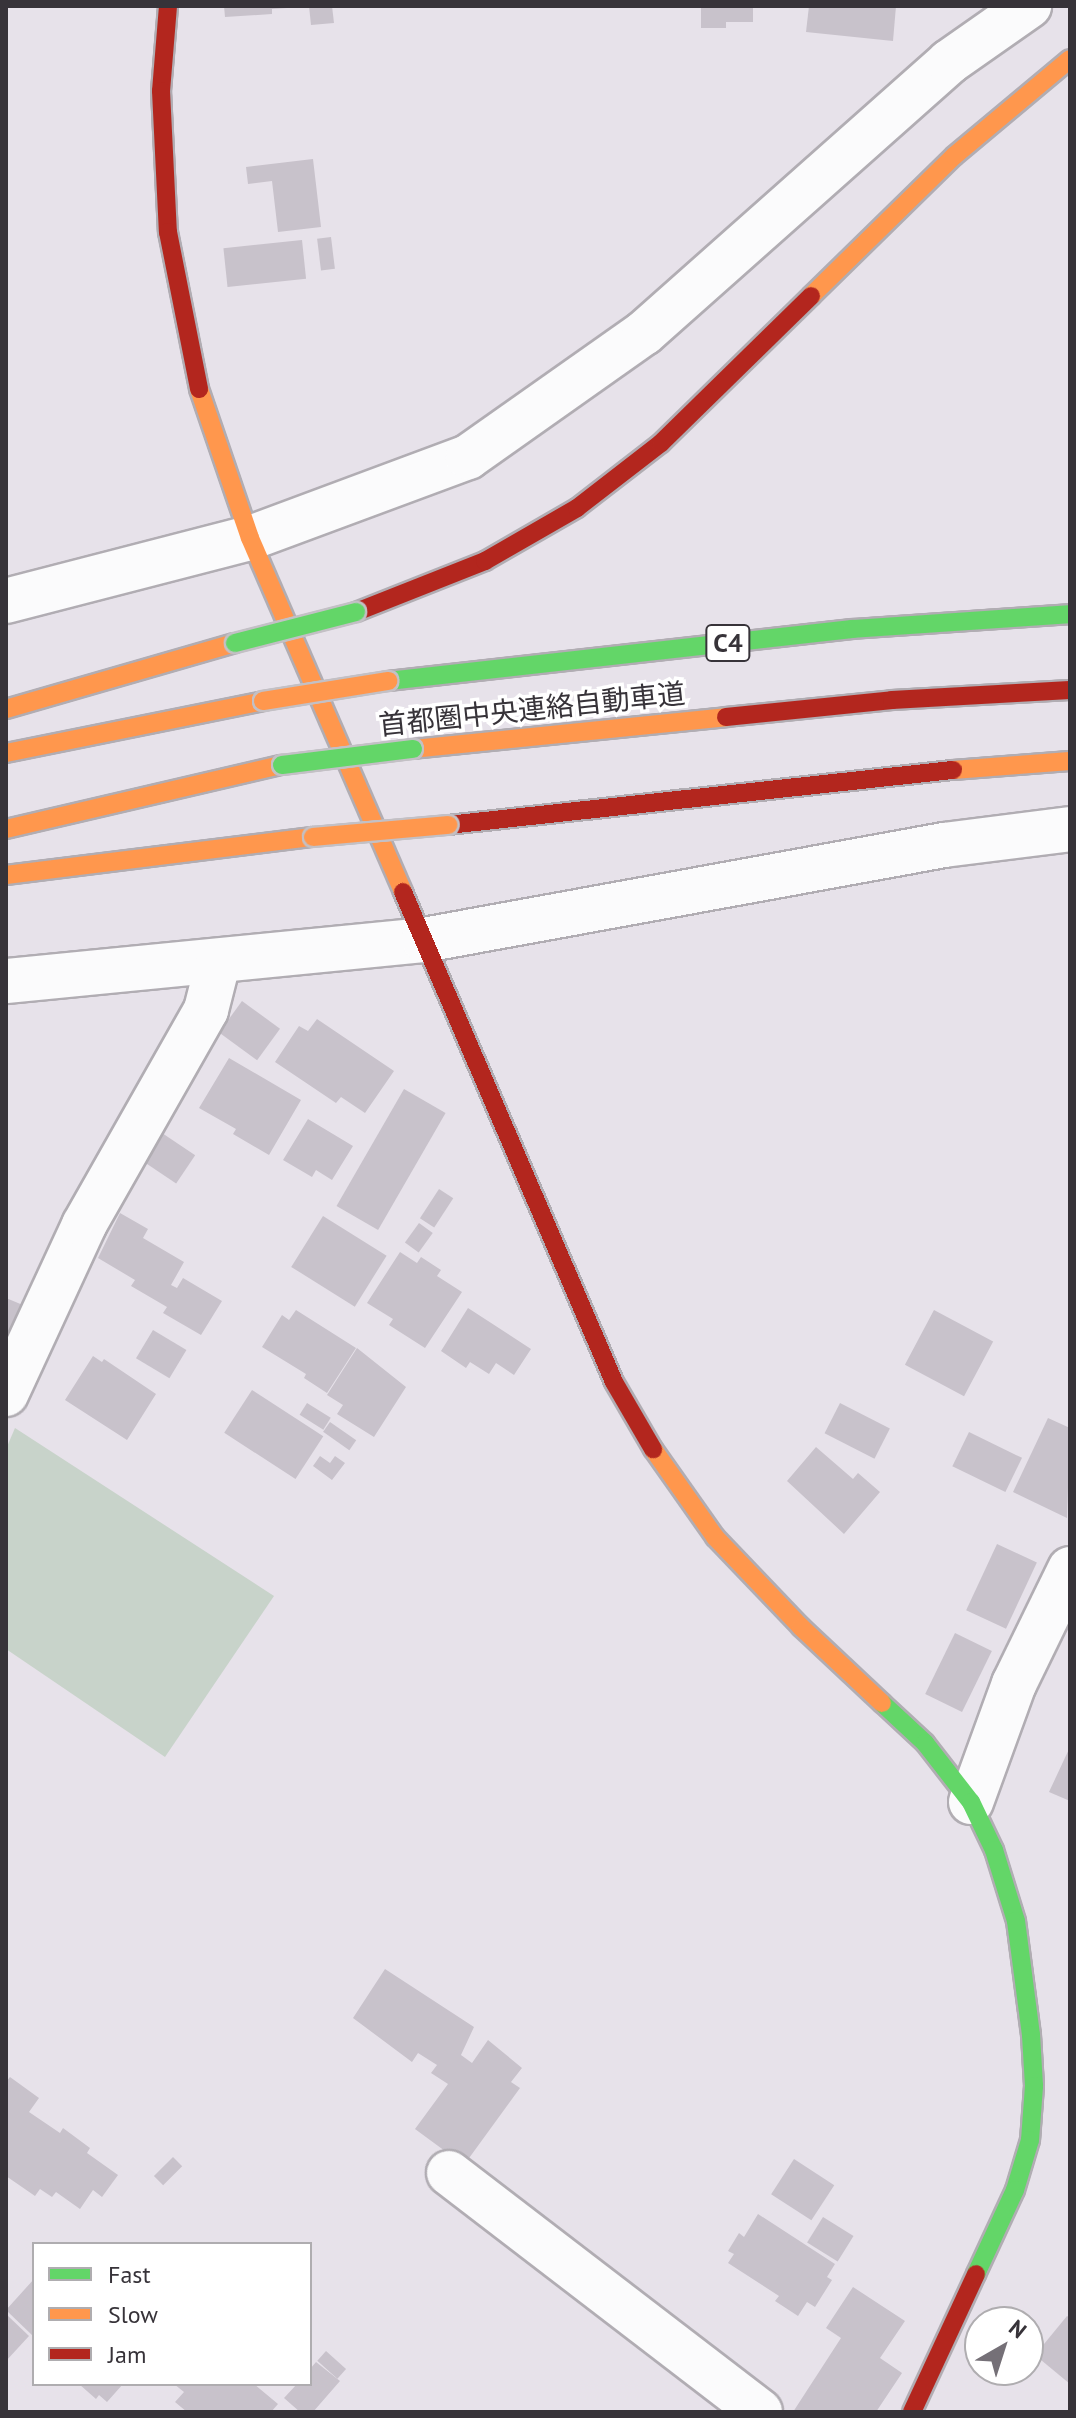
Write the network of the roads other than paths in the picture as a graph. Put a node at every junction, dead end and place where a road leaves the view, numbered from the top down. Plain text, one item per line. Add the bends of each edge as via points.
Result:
1 (168, 6) edge
2 (1029, 6) edge
3 (1070, 59) edge
4 (250, 538) junction
5 (6, 601) edge
6 (1070, 614) edge
7 (1070, 690) edge
8 (6, 709) edge
9 (6, 753) edge
10 (1070, 761) edge
11 (6, 829) edge
12 (1070, 829) edge
13 (6, 875) edge
14 (424, 940) junction
15 (218, 963) junction
16 (6, 981) edge
17 (6, 1394) edge
18 (1070, 1569) edge
19 (971, 1802) junction
20 (449, 2173) dead end
21 (760, 2412) edge
22 (912, 2412) edge

1 - 4 main road via 161,91 168,232 200,396
2 - 4 street via 949,62 644,333 468,457
3 - 8 main road, bridge via 954,156 661,443 577,508 485,561 356,612
4 - 5 street
4 - 14 main road
6 - 9 main road, 首都圏中央連絡自動車道 / C4, bridge via 852,629 388,681
7 - 11 main road, 首都圏中央連絡自動車道, bridge via 892,700 282,765
10 - 13 main road, bridge via 313,837
12 - 14 street via 944,845
14 - 15 street
14 - 19 main road via 614,1382 666,1472 715,1537 801,1627 925,1743
15 - 16 street
15 - 17 street via 206,1010 84,1225
18 - 19 street via 1014,1684
19 - 22 main road via 994,1850 1016,1921 1032,2047 1030,2140 1015,2190
20 - 21 street

